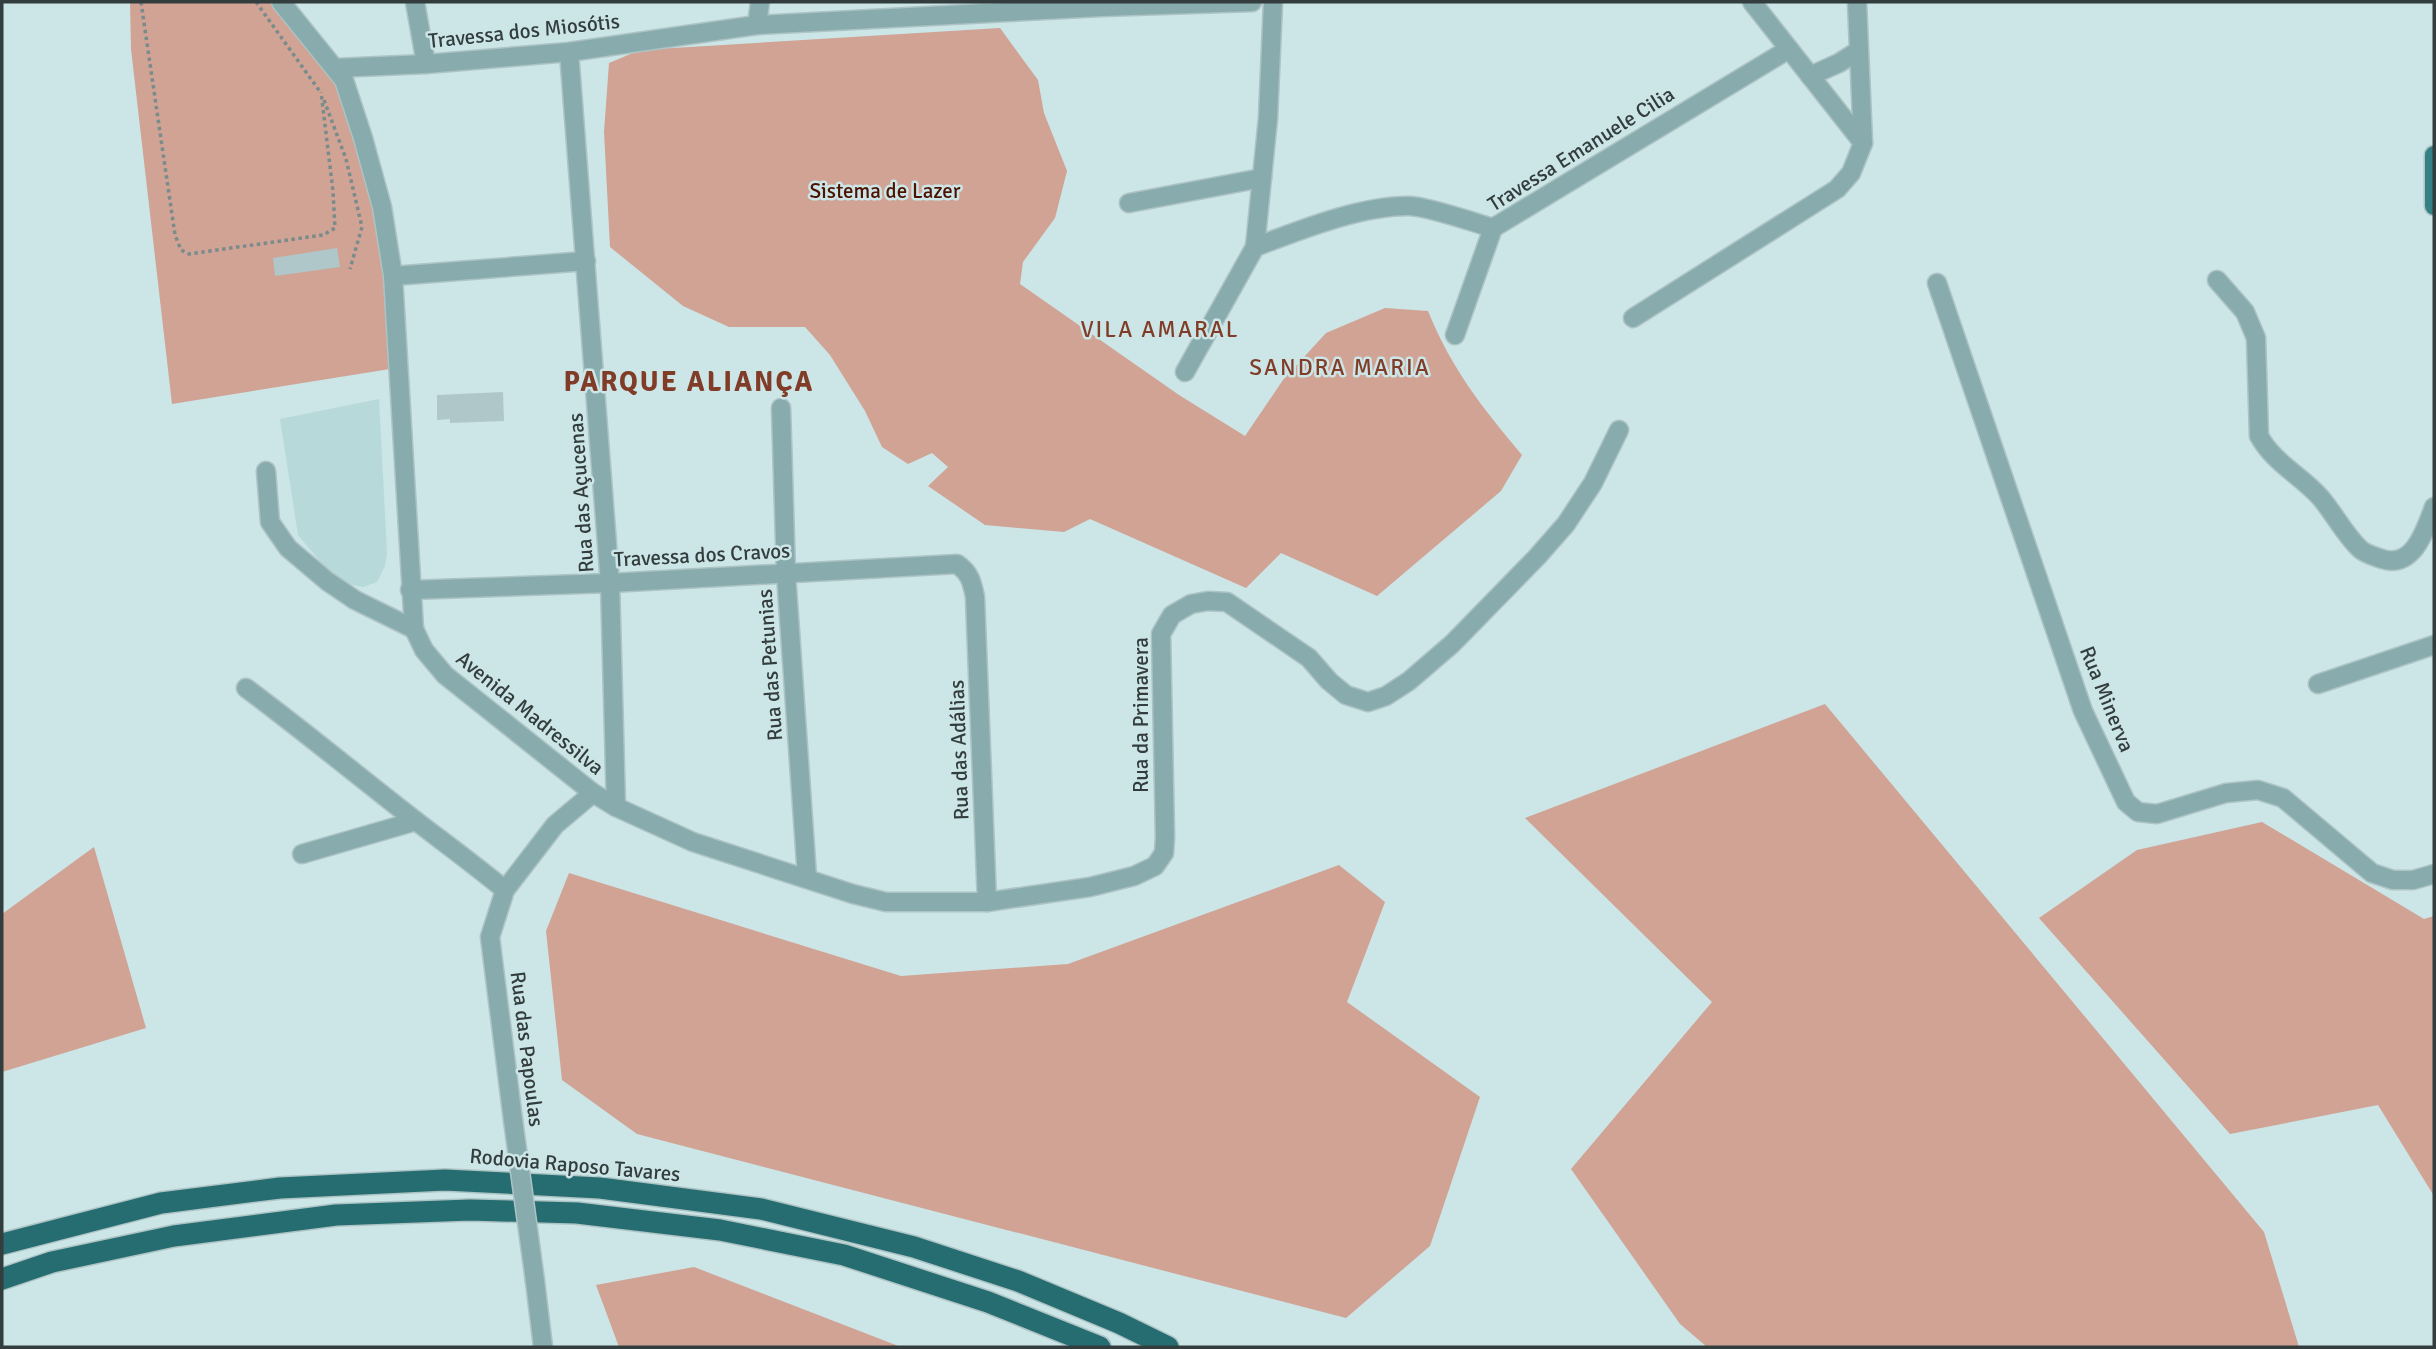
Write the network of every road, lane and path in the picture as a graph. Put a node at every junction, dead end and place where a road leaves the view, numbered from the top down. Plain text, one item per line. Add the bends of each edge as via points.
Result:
1 (141, 2) edge
2 (256, 2) edge
3 (281, 2) edge
4 (415, 2) edge
5 (760, 2) edge
6 (1252, 2) edge
7 (1273, 2) edge
8 (1752, 2) edge
9 (1857, 2) edge
10 (1104, 4) edge
11 (757, 25) junction
12 (1789, 49) junction
13 (1858, 51) junction
14 (569, 52) junction
15 (426, 64) junction
16 (336, 68) junction
17 (1810, 76) junction
18 (321, 92) junction
19 (1863, 143) junction
20 (2434, 155) edge
21 (1262, 178) junction
22 (1129, 203) dead end
23 (2434, 206) edge
24 (1493, 228) junction
25 (1255, 247) junction
26 (586, 261) junction
27 (350, 269) dead end
28 (393, 276) junction
29 (2217, 279) dead end
30 (1937, 283) dead end
31 (1633, 318) dead end
32 (1455, 335) dead end
33 (1185, 372) dead end
34 (781, 408) dead end
35 (1619, 430) dead end
36 (266, 471) dead end
37 (2434, 507) edge
38 (786, 574) junction
39 (610, 583) junction
40 (410, 590) junction
41 (975, 597) joint
42 (414, 629) junction
43 (2434, 645) edge
44 (2318, 684) dead end
45 (246, 688) dead end
46 (593, 793) junction
47 (616, 807) junction
48 (416, 821) junction
49 (1165, 837) joint
50 (302, 854) dead end
51 (2434, 874) edge
52 (807, 877) junction
53 (505, 890) junction
54 (987, 902) junction
55 (2, 1244) edge
56 (2, 1279) edge
57 (543, 1347) edge
58 (1100, 1347) edge
59 (1168, 1347) edge

1 - 18 path via 175,235 181,250 189,254 323,235 334,228
2 - 18 path
3 - 16 street, Avenida Madressilva
4 - 15 street
5 - 11 street
6 - 10 street, Travessa dos Miosótis
7 - 21 street
8 - 12 street
9 - 13 street
10 - 11 street, Travessa dos Miosótis
11 - 14 street, Travessa dos Miosótis
12 - 17 street
12 - 24 street, Travessa Emanuele Cilia
13 - 17 street
13 - 19 street
14 - 15 street, Travessa dos Miosótis
14 - 26 street, Rua das Açucenas
15 - 16 street, Travessa dos Miosótis
16 - 28 street, Avenida Madressilva via 344,80 382,206
17 - 19 street
18 - 27 path via 346,159 362,227
19 - 31 street via 1852,173 1838,189
20 - 23 main road
21 - 22 street
21 - 25 street
24 - 25 street via 1412,206 1379,209
24 - 32 street, Travessa Emanuele Cilia
25 - 33 street
26 - 28 street
26 - 39 street, Rua das Açucenas
28 - 40 street, Avenida Madressilva
29 - 37 street via 2245,312 2256,338 2259,436 2274,457 2318,495 2361,550 2382,560 2397,561 2410,554
30 - 51 street, Rua Minerva via 2083,711 2126,802 2138,812 2157,814 2226,793 2258,790 2283,798 2372,873 2393,880
34 - 38 street, Rua das Petunias
35 - 49 street, Rua da Primavera via 1566,524 1452,644 1386,696 1368,702 1346,695 1309,658 1227,602 1191,604 1172,615 1161,634
36 - 42 street via 270,522 288,548 355,600
38 - 39 street, Travessa dos Cravos
38 - 41 street, Travessa dos Cravos via 957,564 971,577
38 - 52 street, Rua das Petunias
39 - 40 street, Travessa dos Cravos
39 - 47 street, Rua das Açucenas
40 - 42 street, Avenida Madressilva
41 - 54 street, Rua das Adálias
42 - 46 street, Avenida Madressilva via 444,675
43 - 44 street
45 - 48 street
46 - 47 street, Avenida Madressilva
46 - 53 street, Rua das Papoulas via 555,825
47 - 52 street, Avenida Madressilva via 692,842
48 - 50 street
48 - 53 street
49 - 54 street, Avenida Madressilva via 1164,853 1155,866 1134,876
52 - 54 street, Avenida Madressilva via 886,902
53 - 57 street, Rua das Papoulas, bridge via 490,937
55 - 59 highway, Rodovia Raposo Tavares via 161,1203 280,1188 445,1180 600,1188 761,1209 914,1247 1018,1281
56 - 58 highway via 52,1262 174,1236 335,1215 470,1210 577,1213 720,1230 844,1255 988,1302

